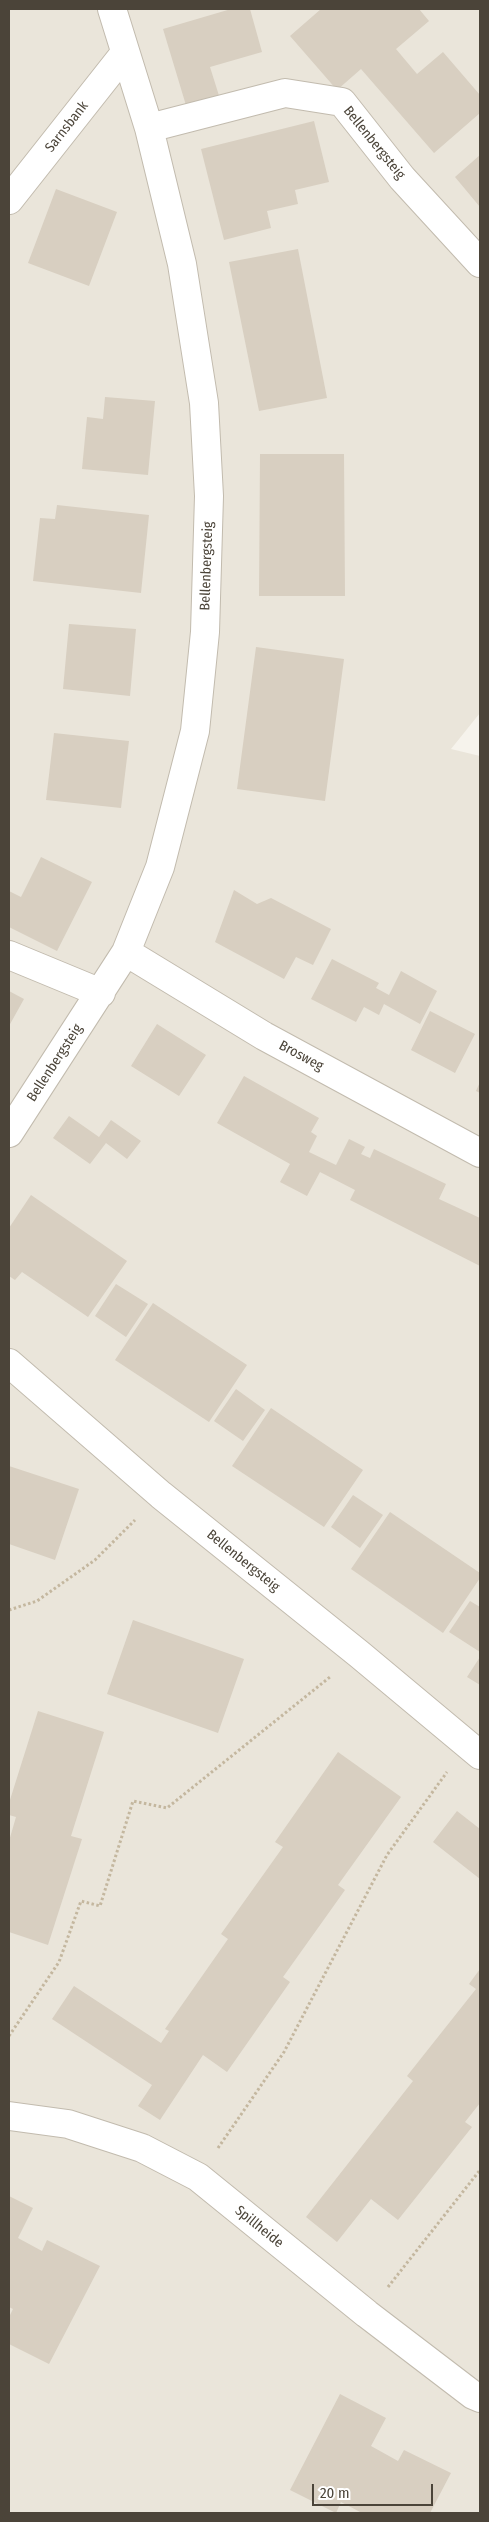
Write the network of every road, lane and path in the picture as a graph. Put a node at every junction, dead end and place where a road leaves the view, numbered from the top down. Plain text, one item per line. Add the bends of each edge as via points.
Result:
1 (112, 9) edge
2 (125, 53) junction
3 (149, 128) junction
4 (9, 200) edge
5 (480, 263) edge
6 (126, 952) junction
7 (9, 955) edge
8 (102, 992) junction
9 (9, 1133) edge
10 (480, 1153) edge
11 (9, 1363) edge
12 (160, 1495) junction
13 (9, 1610) edge
14 (359, 1654) junction
15 (474, 1750) edge
16 (9, 2036) edge
17 (9, 2116) edge
18 (480, 2170) edge
19 (198, 2178) junction
20 (367, 2314) junction
21 (480, 2398) edge

1 - 2 street, Bellenbergsteig
2 - 3 street, Bellenbergsteig
2 - 4 street, Sarnsbank
3 - 5 street, Bellenbergsteig via 285,94 342,102 402,178
3 - 6 street, Bellenbergsteig via 182,264 204,403 209,496 205,632 195,731 160,867
6 - 8 street, Bellenbergsteig
6 - 10 street, Brosweg via 264,1036
7 - 8 street
8 - 9 street, Bellenbergsteig
11 - 12 street, Bellenbergsteig
12 - 13 path via 96,1560 37,1601
12 - 14 street, Bellenbergsteig
14 - 15 street, Bellenbergsteig
14 - 16 path via 167,1808 133,1801 100,1906 81,1900 59,1962
15 - 19 path via 387,1855 284,2052
17 - 19 street, Spillheide via 68,2124 142,2148
18 - 20 path
19 - 20 street, Spillheide
20 - 21 street, Spillheide

